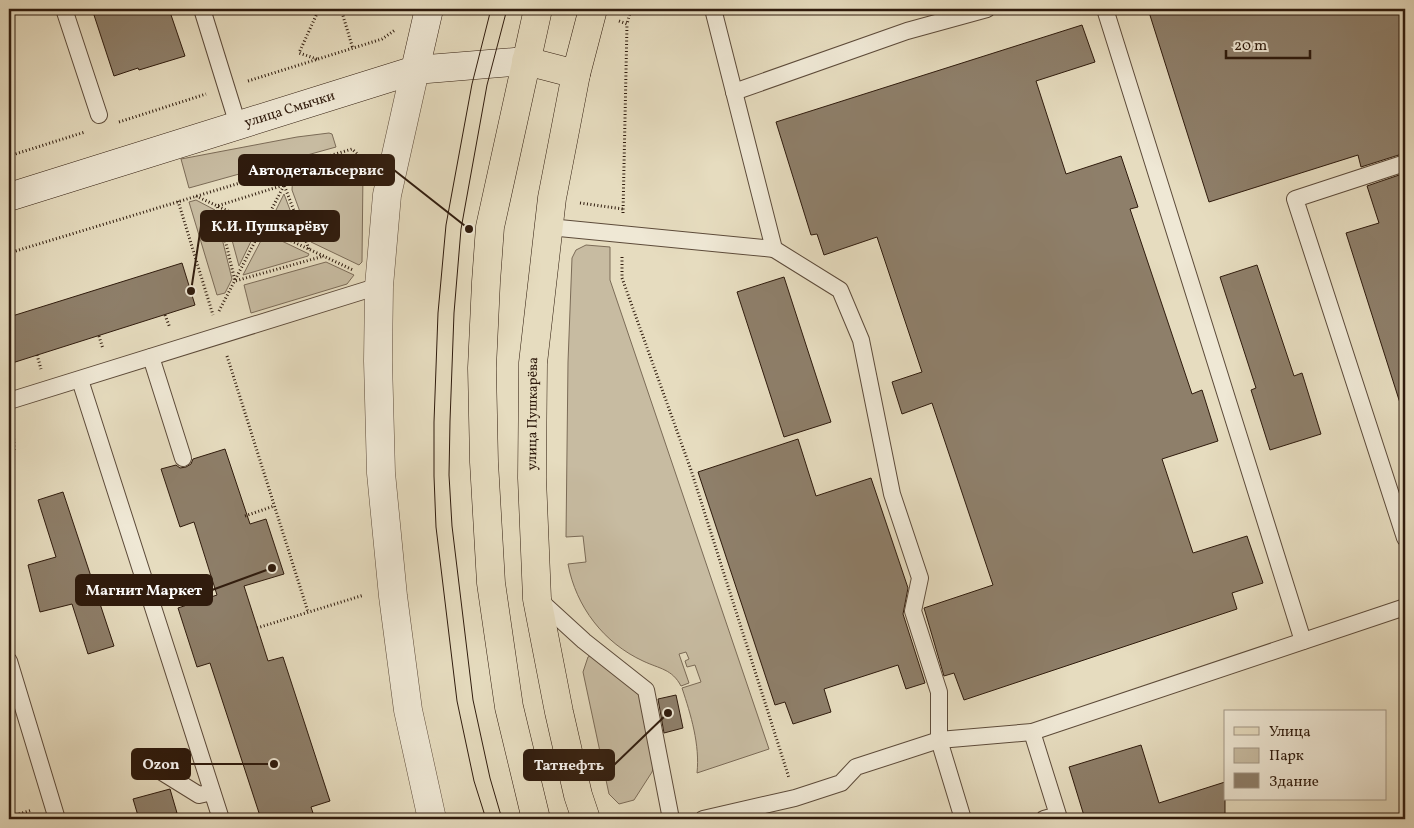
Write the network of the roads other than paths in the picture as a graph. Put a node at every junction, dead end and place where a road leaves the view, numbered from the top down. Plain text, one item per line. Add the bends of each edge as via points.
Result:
1 (64, 9) edge
2 (202, 9) edge
3 (430, 9) edge
4 (538, 9) edge
5 (593, 9) edge
6 (713, 9) edge
7 (987, 9) edge
8 (1105, 9) edge
9 (526, 61) junction
10 (415, 70) junction
11 (576, 74) junction
12 (734, 92) junction
13 (97, 122) road end
14 (238, 125) junction
15 (1405, 164) edge
16 (9, 197) edge
17 (549, 227) junction
18 (774, 249) junction
19 (379, 286) junction
20 (151, 357) junction
21 (80, 380) junction
22 (10, 401) edge
23 (183, 458) dead end
24 (1405, 538) edge
25 (537, 599) junction
26 (1405, 607) edge
27 (1303, 641) junction
28 (9, 660) edge
29 (12, 684) edge
30 (1032, 732) junction
31 (939, 740) junction
32 (149, 764) dead end
33 (212, 792) junction
34 (57, 819) edge
35 (221, 819) edge
36 (432, 819) edge
37 (536, 819) edge
38 (586, 819) edge
39 (671, 819) edge
40 (703, 819) edge
41 (963, 819) edge
42 (1044, 819) edge

1 - 13 lane
2 - 14 lane
3 - 10 street
4 - 9 main road
5 - 11 main road, улица Пушкарёва
6 - 12 lane
7 - 12 lane via 907,31
8 - 27 lane
9 - 10 street, улица Смычки
9 - 11 main road, улица Смычки
9 - 37 main road via 490,227 482,368 491,582 510,707
10 - 14 street, улица Смычки
10 - 19 street via 387,195
11 - 17 main road, улица Пушкарёва
12 - 18 lane
14 - 16 street, улица Смычки
15 - 24 lane via 1295,199
17 - 18 lane
17 - 25 main road, улица Пушкарёва via 533,363 532,478
18 - 31 lane via 840,290 861,340 892,494 920,578 913,611 939,692
19 - 20 lane
19 - 36 street via 382,473 393,596 408,710
20 - 21 lane
20 - 23 lane
21 - 22 lane
21 - 33 lane
25 - 38 main road, улица Пушкарёва via 559,712
25 - 39 lane via 646,690
26 - 27 lane
27 - 30 lane
28 - 29 lane
29 - 34 lane
30 - 31 lane
30 - 42 lane via 1058,815
31 - 40 lane via 856,767 840,782 795,798
31 - 41 lane
32 - 33 lane via 199,795
33 - 35 lane

